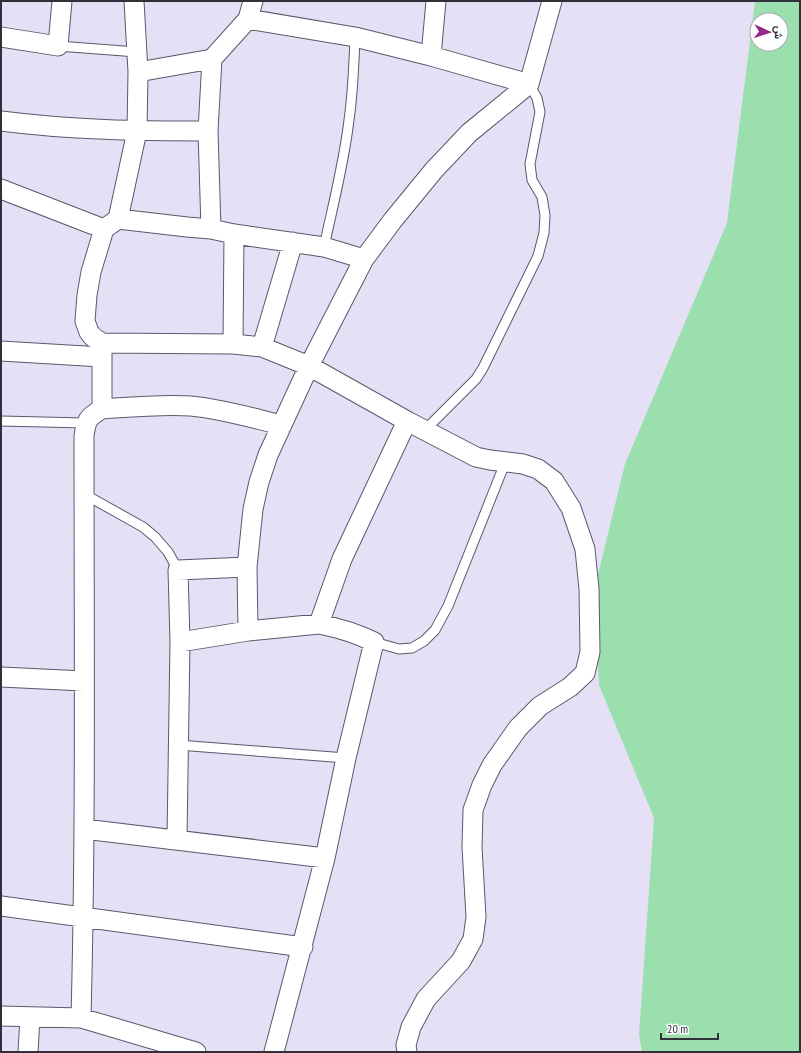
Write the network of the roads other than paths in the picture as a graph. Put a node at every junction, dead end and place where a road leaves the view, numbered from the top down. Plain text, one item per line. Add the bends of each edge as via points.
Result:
1 (62, 1) edge
2 (134, 1) edge
3 (436, 1) edge
4 (552, 1) edge
5 (251, 10) edge
6 (1, 37) edge
7 (355, 37) junction
8 (58, 46) junction
9 (137, 52) junction
10 (431, 56) junction
11 (212, 59) junction
12 (138, 72) junction
13 (528, 84) junction
14 (1, 121) edge
15 (137, 131) junction
16 (208, 131) junction
17 (1, 189) edge
18 (111, 224) junction
19 (212, 229) junction
20 (234, 234) junction
21 (293, 242) junction
22 (324, 247) junction
23 (364, 259) junction
24 (233, 344) junction
25 (262, 347) junction
26 (102, 350) junction
27 (1, 352) edge
28 (309, 366) junction
29 (102, 409) junction
30 (1, 421) edge
31 (407, 421) junction
32 (85, 423) junction
33 (282, 425) junction
34 (425, 430) junction
35 (505, 463) junction
36 (84, 494) junction
37 (247, 568) junction
38 (178, 570) junction
39 (319, 624) junction
40 (248, 631) junction
41 (180, 642) junction
42 (374, 642) junction
43 (1, 677) edge
44 (84, 680) junction
45 (178, 745) junction
46 (346, 758) junction
47 (84, 829) junction
48 (177, 839) junction
49 (325, 858) junction
50 (1, 906) edge
51 (84, 917) junction
52 (302, 947) junction
53 (1, 1016) edge
54 (30, 1017) junction
55 (81, 1018) junction
56 (28, 1052) edge
57 (196, 1052) edge
58 (274, 1052) edge
59 (407, 1052) edge

1 - 8 street
2 - 9 street
3 - 10 street
4 - 13 street
5 - 7 street
5 - 11 street
6 - 8 street
7 - 10 street
7 - 22 lane via 349,120 342,167
8 - 9 lane
9 - 12 street
10 - 13 street
11 - 12 street
11 - 16 street
12 - 15 street
13 - 23 street via 469,133 434,170
13 - 34 lane via 537,98 540,112 530,164 532,180 542,197 545,215 544,234 538,256 476,379
14 - 15 street via 47,127
15 - 16 street
15 - 18 street
16 - 19 street
17 - 18 street
18 - 19 street
18 - 26 street via 91,272 85,321 89,332
19 - 20 street
20 - 21 street
20 - 24 street
21 - 22 street
21 - 25 street
22 - 23 street
23 - 28 street
24 - 25 street
24 - 26 street
25 - 28 street
26 - 27 street
26 - 29 street
28 - 31 street
28 - 33 street
29 - 32 street via 90,416
29 - 33 street via 190,406
30 - 32 lane
31 - 34 street
31 - 39 street via 342,559
32 - 36 street
33 - 37 street via 259,482 253,509
34 - 35 street via 476,457
35 - 42 lane via 448,606 435,630 412,648 399,649
35 - 59 street via 522,464 538,469 554,481 571,508 585,549 590,589 590,652 585,673 570,687 540,706 518,728 492,765 482,785 473,810 472,847 476,917 473,939 461,961 426,999 411,1027 406,1045
36 - 38 lane via 143,527 168,552
36 - 44 street
37 - 38 street
37 - 40 street
38 - 41 street
39 - 40 street
39 - 42 street via 341,628
40 - 41 street
41 - 45 street
42 - 46 street
43 - 44 street
44 - 47 street
45 - 46 lane
45 - 48 street
46 - 49 street
47 - 48 street
47 - 51 street
48 - 49 street
49 - 52 street
50 - 51 street
51 - 52 street
51 - 55 street
52 - 58 street
53 - 54 street
54 - 55 street
54 - 56 street
55 - 57 street

